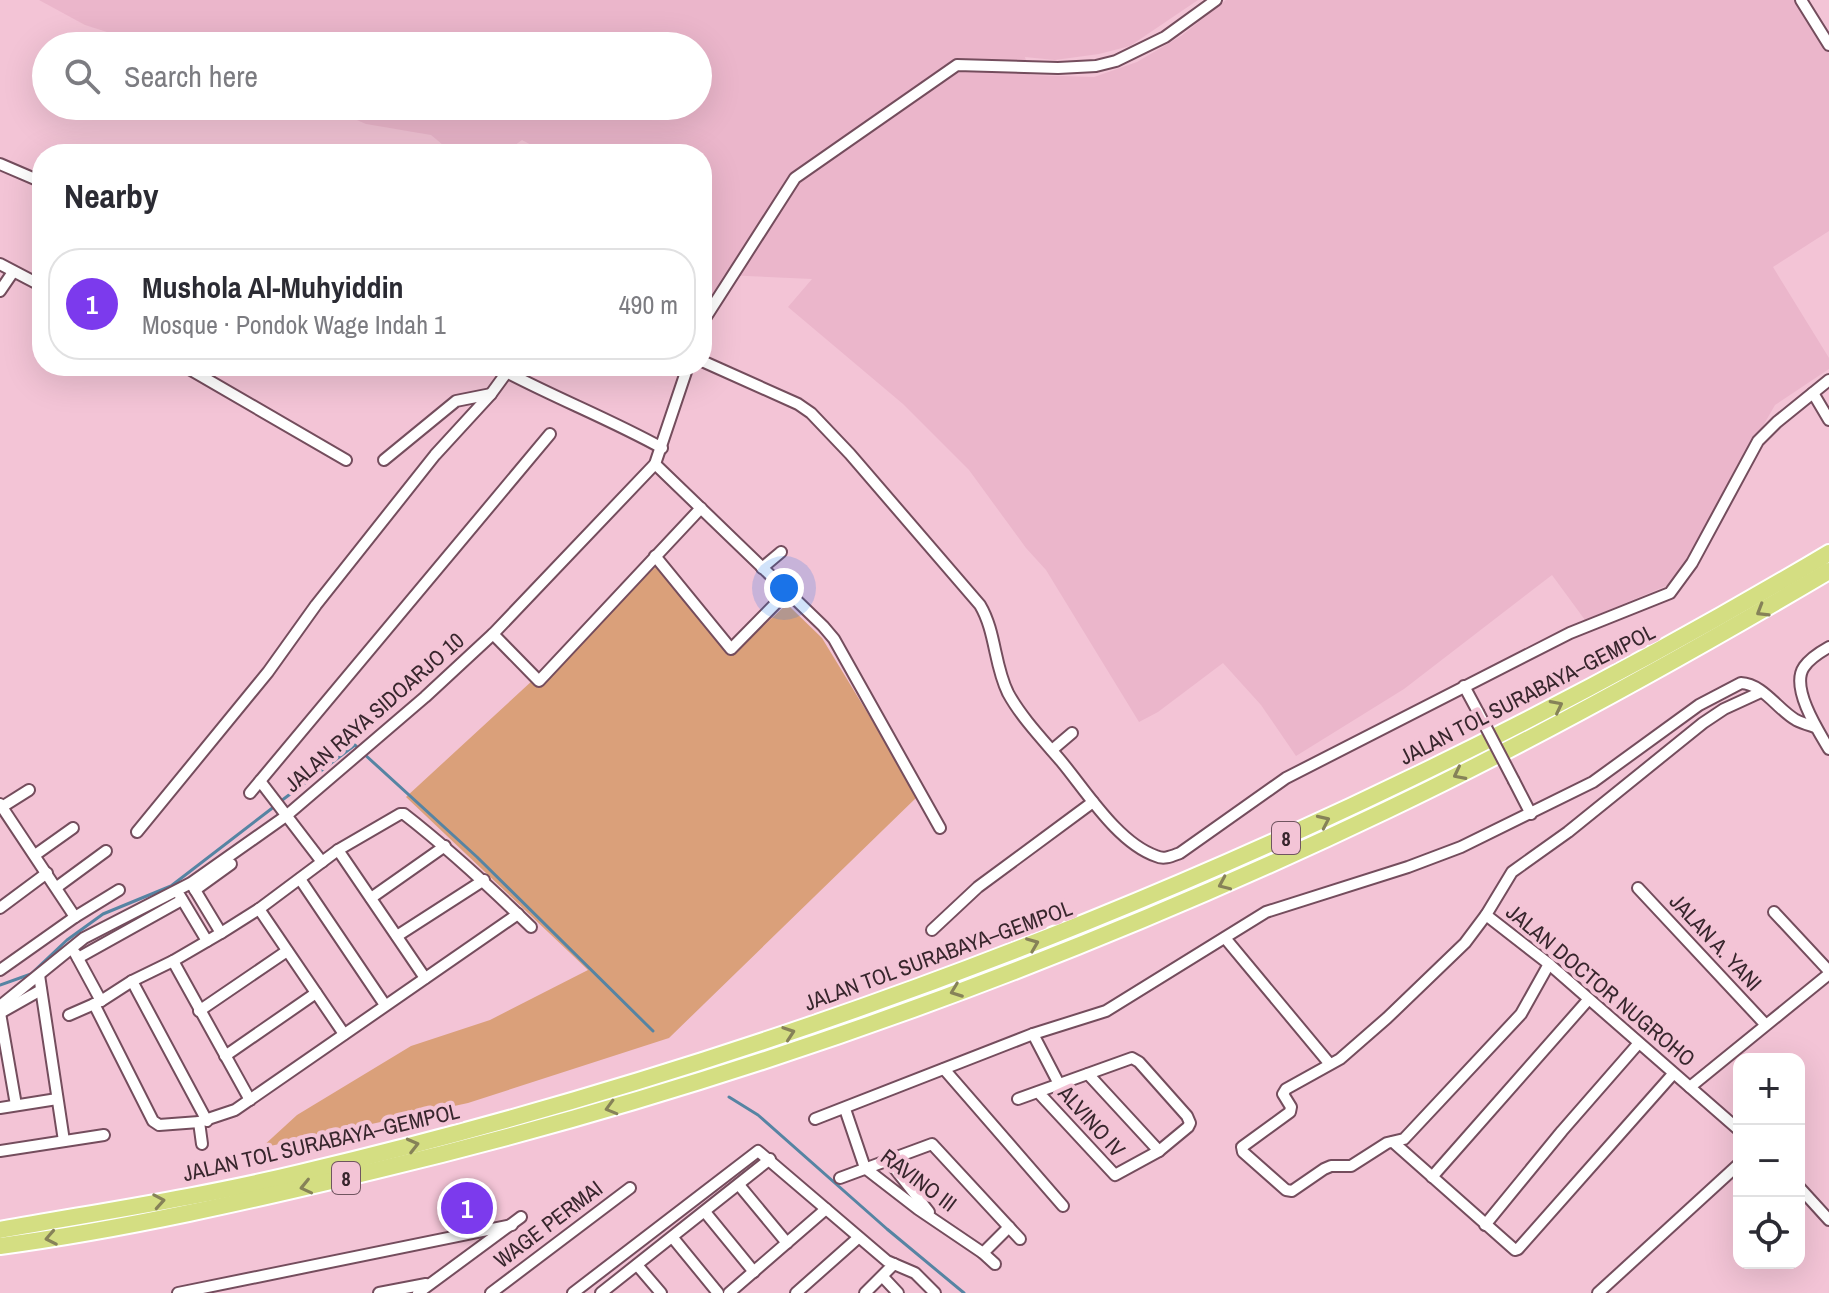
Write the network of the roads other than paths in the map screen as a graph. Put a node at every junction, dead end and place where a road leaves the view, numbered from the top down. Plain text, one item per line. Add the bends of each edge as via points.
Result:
1 (1216, 0) edge
2 (1801, 0) edge
3 (1829, 45) edge
4 (0, 164) edge
5 (32, 178) edge
6 (0, 264) edge
7 (13, 272) junction
8 (30, 280) edge
9 (0, 291) edge
10 (712, 307) edge
11 (712, 365) edge
12 (201, 376) edge
13 (504, 376) edge
14 (515, 376) edge
15 (685, 376) edge
16 (1829, 380) edge
17 (1813, 393) junction
18 (491, 394) junction
19 (1829, 420) edge
20 (550, 434) dead end
21 (662, 448) junction
22 (346, 460) dead end
23 (384, 460) dead end
24 (655, 464) junction
25 (701, 508) junction
26 (781, 552) dead end
27 (1829, 553) edge
28 (655, 556) junction
29 (762, 568) junction
30 (1829, 571) edge
31 (787, 592) junction
32 (493, 634) junction
33 (1829, 647) edge
34 (1464, 686) junction
35 (1761, 692) junction
36 (1815, 727) junction
37 (1072, 733) dead end
38 (1829, 749) edge
39 (1052, 750) junction
40 (260, 781) junction
41 (29, 790) dead end
42 (250, 793) dead end
43 (1093, 802) junction
44 (1, 805) edge
45 (1531, 814) junction
46 (286, 815) junction
47 (73, 828) dead end
48 (940, 828) dead end
49 (137, 832) dead end
50 (445, 846) junction
51 (338, 850) junction
52 (106, 851) dead end
53 (35, 855) junction
54 (322, 862) junction
55 (47, 873) junction
56 (300, 879) junction
57 (484, 880) junction
58 (57, 887) junction
59 (193, 887) junction
60 (1638, 888) dead end
61 (119, 890) dead end
62 (180, 896) junction
63 (371, 898) junction
64 (0, 908) edge
65 (259, 909) junction
66 (1774, 912) dead end
67 (518, 914) junction
68 (1486, 915) junction
69 (75, 917) junction
70 (531, 927) dead end
71 (932, 930) dead end
72 (221, 933) junction
73 (397, 936) junction
74 (1225, 938) junction
75 (207, 941) junction
76 (287, 951) junction
77 (75, 953) junction
78 (173, 961) junction
79 (1549, 964) junction
80 (0, 970) edge
81 (1829, 973) edge
82 (39, 975) junction
83 (425, 978) junction
84 (132, 981) junction
85 (41, 990) junction
86 (316, 993) junction
87 (1588, 1000) junction
88 (97, 1002) junction
89 (385, 1005) junction
90 (0, 1006) edge
91 (199, 1011) junction
92 (0, 1013) edge
93 (69, 1015) dead end
94 (1765, 1024) junction
95 (344, 1034) junction
96 (1033, 1034) junction
97 (1638, 1044) junction
98 (225, 1056) junction
99 (1329, 1063) junction
100 (944, 1069) junction
101 (1088, 1074) junction
102 (1673, 1074) junction
103 (1059, 1084) junction
104 (1690, 1087) junction
105 (1038, 1092) junction
106 (57, 1099) junction
107 (1018, 1099) dead end
108 (250, 1100) junction
109 (16, 1105) junction
110 (0, 1108) edge
111 (845, 1109) junction
112 (815, 1119) dead end
113 (203, 1121) junction
114 (1733, 1125) edge
115 (104, 1135) dead end
116 (64, 1141) junction
117 (1393, 1142) junction
118 (202, 1144) dead end
119 (0, 1151) edge
120 (1159, 1151) junction
121 (770, 1159) junction
122 (888, 1160) junction
123 (865, 1168) junction
124 (1733, 1169) edge
125 (1432, 1177) junction
126 (840, 1178) dead end
127 (739, 1185) junction
128 (630, 1188) dead end
129 (1805, 1194) edge
130 (1063, 1206) dead end
131 (826, 1209) junction
132 (705, 1212) junction
133 (521, 1217) dead end
134 (933, 1218) junction
135 (1829, 1220) edge
136 (512, 1225) junction
137 (1485, 1225) junction
138 (1009, 1227) junction
139 (0, 1230) edge
140 (673, 1238) junction
141 (858, 1238) junction
142 (1020, 1239) dead end
143 (787, 1243) junction
144 (0, 1246) edge
145 (983, 1253) junction
146 (894, 1264) junction
147 (995, 1264) dead end
148 (637, 1265) junction
149 (754, 1272) junction
150 (883, 1277) junction
151 (432, 1283) junction
152 (192, 1292) edge
153 (604, 1292) edge
154 (178, 1293) edge
155 (379, 1293) edge
156 (418, 1293) edge
157 (491, 1293) edge
158 (573, 1293) edge
159 (661, 1293) edge
160 (718, 1293) edge
161 (729, 1293) edge
162 (796, 1293) edge
163 (865, 1293) edge
164 (898, 1293) edge
165 (935, 1293) edge
166 (1598, 1293) edge

1 - 10 street via 1165,37 1116,61 1058,68 957,65 795,178
2 - 3 street
4 - 5 street
6 - 7 street
7 - 8 street
7 - 9 street
11 - 39 street via 798,404 850,454 980,605 1010,697
12 - 22 street
13 - 18 street
14 - 21 street
15 - 21 street, JALAN RAYA SIDOARJO 10
16 - 17 street
17 - 19 street
17 - 34 street via 1758,441 1692,563 1670,593 1570,633
18 - 23 street via 456,401
18 - 49 street via 435,455
20 - 40 street
21 - 24 street, JALAN RAYA SIDOARJO 10
24 - 25 street
24 - 32 street, JALAN RAYA SIDOARJO 10
25 - 28 street
25 - 29 street
26 - 29 street
139 -> 27 highway, JALAN TOL SURABAYA–GEMPOL / 8 via 281,1177 468,1131 715,1059 1001,957 1165,891 1458,757 1601,683
28 - 31 street via 731,649
28 - 32 street via 539,681
29 - 31 street
30 -> 144 highway, JALAN TOL SURABAYA–GEMPOL / 8 via 1561,723 1387,810 1224,885 918,1006 528,1133 283,1193
31 - 48 street via 834,639
32 - 46 street, JALAN RAYA SIDOARJO 10 via 351,761 353,768
33 - 36 street via 1810,660 1800,678
34 - 43 street via 1286,778 1167,858 1122,833
34 - 45 street, bridge
35 - 36 street via 1794,719
35 - 45 street via 1746,683 1731,688 1687,713 1593,782
35 - 68 street via 1703,723 1512,872
36 - 38 street
37 - 39 street
39 - 43 street
40 - 42 street
40 - 46 street
41 - 44 street
43 - 71 street via 978,887
44 - 53 street
45 - 74 street via 1408,867 1286,903
46 - 54 street
46 - 59 street
47 - 53 street
50 - 51 street via 402,813
50 - 57 street
50 - 63 street
51 - 54 street
51 - 63 street
52 - 58 street
53 - 55 street
54 - 56 street
55 - 58 street
55 - 64 street
56 - 65 street
56 - 89 street
57 - 67 street
57 - 73 street
58 - 69 street
59 - 62 street
59 - 72 street
60 - 94 street, JALAN A. YANI
61 - 69 street
62 - 75 street
62 - 77 street via 101,927
63 - 73 street
65 - 72 street
65 - 76 street
66 - 81 street
67 - 70 street
67 - 83 street
68 - 79 street, JALAN DOCTOR NUGROHO
68 - 99 street via 1465,943 1398,1007
69 - 80 street
72 - 75 street
73 - 83 street
74 - 96 street via 1106,1011
74 - 99 street
75 - 78 street
76 - 86 street
76 - 91 street
77 - 82 street
77 - 88 street
78 - 84 street
78 - 91 street
79 - 87 street, JALAN DOCTOR NUGROHO
79 - 117 street via 1512,1025 1404,1139
81 - 94 street
82 - 85 street
82 - 90 street
83 - 89 street
84 - 88 street
84 - 113 street
85 - 92 street
85 - 106 street
86 - 95 street
86 - 98 street
87 - 97 street, JALAN DOCTOR NUGROHO
87 - 125 street
88 - 93 street
88 - 113 street via 153,1121
89 - 95 street
91 - 98 street
92 - 109 street
94 - 104 street
95 - 108 street
96 - 100 street
96 - 103 street
97 - 102 street, JALAN DOCTOR NUGROHO
97 - 137 street
98 - 108 street
99 - 117 street via 1285,1090 1290,1112 1242,1147 1243,1152 1292,1191 1324,1169 1351,1166
100 - 111 street
100 - 130 street
101 - 103 street
101 - 120 street
101 - 120 street via 1128,1058 1139,1062 1190,1120
102 - 104 street, JALAN DOCTOR NUGROHO
102 - 137 street via 1518,1249
103 - 105 street
104 - 114 street, JALAN DOCTOR NUGROHO
105 - 107 street
105 - 120 street, ALVINO IV via 1115,1175
106 - 109 street
106 - 116 street
108 - 113 street
109 - 110 street
111 - 112 street
111 - 123 street, RAVINO III
113 - 118 street
115 - 116 street
116 - 119 street
117 - 125 street
121 - 127 street
121 - 131 street
121 - 158 street via 755,1153
122 - 123 street
122 - 134 street
122 - 138 street via 929,1143 937,1146
123 - 126 street
123 - 134 street, RAVINO III
124 - 166 street
125 - 137 street
127 - 132 street
127 - 143 street
128 - 157 street, WAGE PERMAI
129 - 135 street
131 - 141 street
131 - 143 street
132 - 140 street
132 - 149 street
133 - 136 street
134 - 145 street, RAVINO III
136 - 151 street
136 - 152 street
138 - 142 street
138 - 145 street
140 - 148 street
140 - 160 street
141 - 146 street
141 - 162 street
143 - 149 street
145 - 147 street, RAVINO III
146 - 150 street
146 - 165 street via 915,1273
148 - 153 street
148 - 159 street
149 - 161 street
150 - 163 street
150 - 164 street
151 - 155 street
151 - 156 street
152 - 154 street

